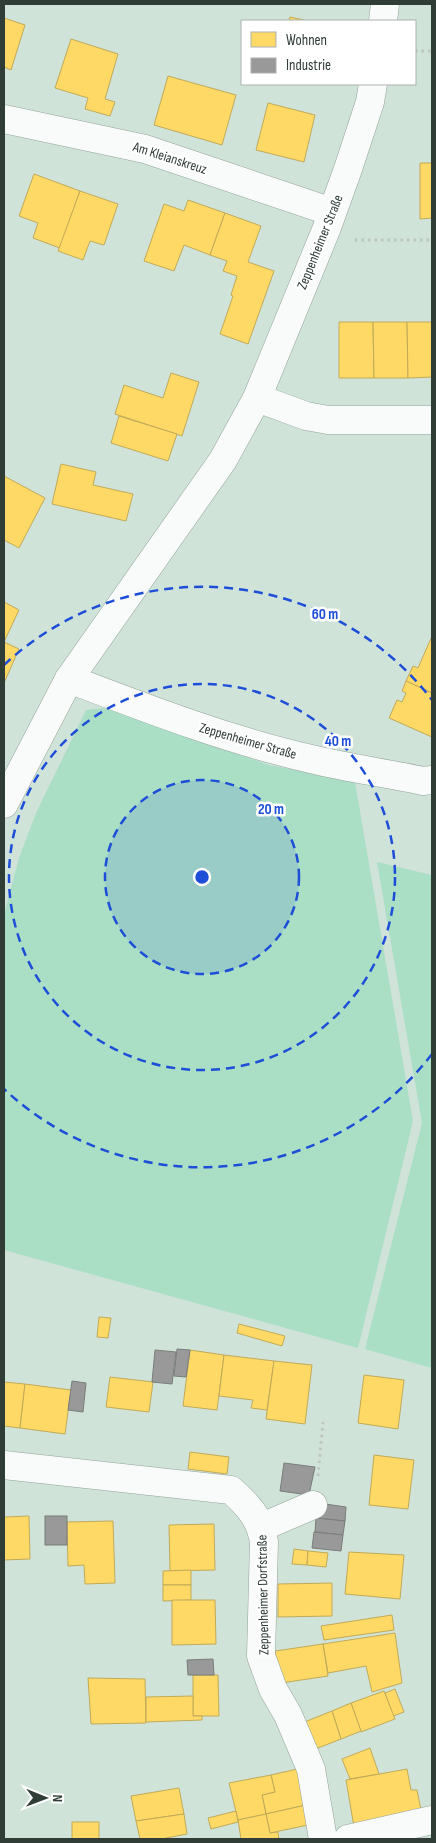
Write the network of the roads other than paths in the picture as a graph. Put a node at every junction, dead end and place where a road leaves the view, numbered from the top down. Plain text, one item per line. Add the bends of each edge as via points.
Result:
1 (384, 4) edge
2 (383, 20) edge
3 (373, 85) edge
4 (4, 119) edge
5 (329, 221) junction
6 (257, 398) junction
7 (432, 420) edge
8 (69, 679) junction
9 (432, 780) edge
10 (4, 800) edge
11 (4, 1465) edge
12 (313, 1504) road end
13 (262, 1527) junction
14 (432, 1820) edge
15 (323, 1839) edge
16 (348, 1839) edge

1 - 2 street
3 - 5 street, Zeppenheimer Straße
4 - 5 street, Am Kleianskreuz via 145,149
5 - 6 street, Zeppenheimer Straße
6 - 7 street via 306,416 328,420
6 - 8 street, Zeppenheimer Straße via 223,460
8 - 9 street, Zeppenheimer Straße via 186,723 242,740 311,759 423,781
8 - 10 street, Zeppenheimer Straße
11 - 13 street, Zeppenheimer Dorfstraße via 231,1490 249,1506
12 - 13 street
13 - 15 street, Zeppenheimer Dorfstraße via 261,1656 311,1768
14 - 16 street

